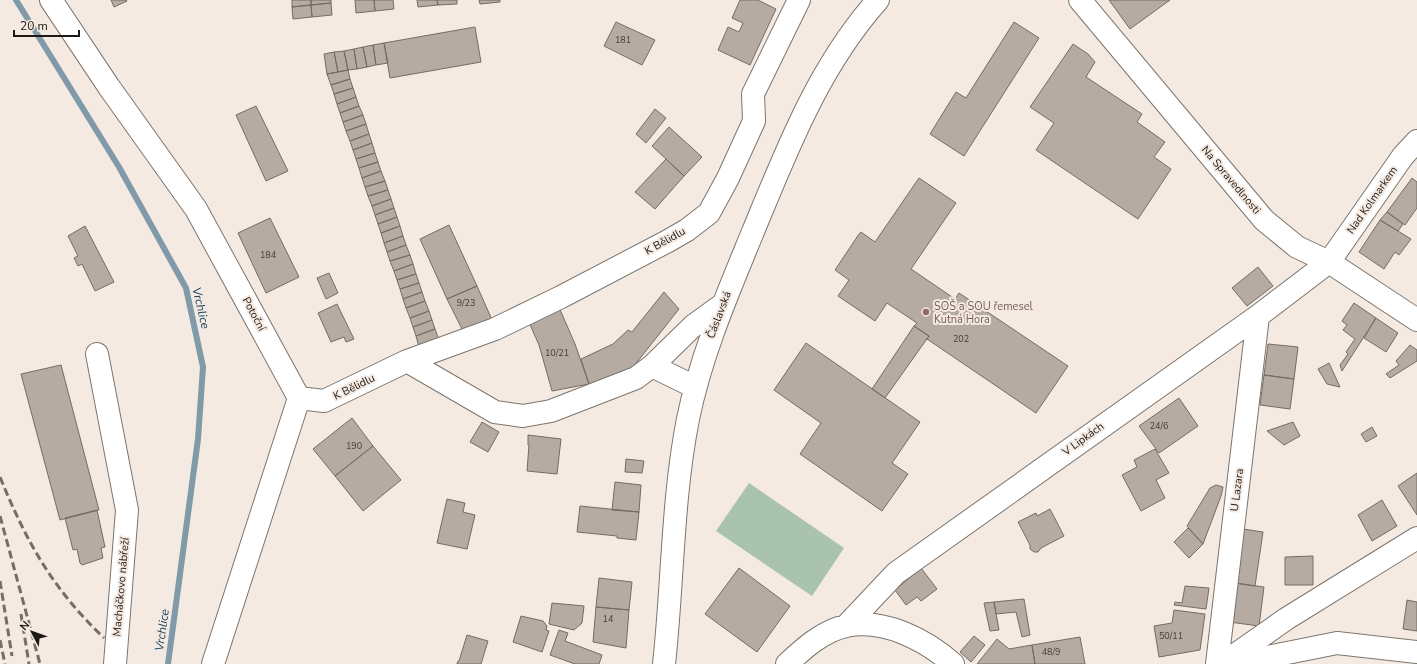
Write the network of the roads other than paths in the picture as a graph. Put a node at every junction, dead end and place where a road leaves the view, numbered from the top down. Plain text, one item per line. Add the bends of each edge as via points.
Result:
1 (51, 0) edge
2 (799, 0) edge
3 (878, 0) edge
4 (1080, 0) edge
5 (1417, 141) edge
6 (1329, 262) junction
7 (722, 305) junction
8 (1258, 316) junction
9 (1417, 320) edge
10 (97, 354) dead end
11 (407, 361) junction
12 (652, 366) junction
13 (695, 387) junction
14 (299, 398) junction
15 (1417, 538) edge
16 (846, 626) junction
17 (1417, 652) edge
18 (115, 664) edge
19 (213, 664) edge
20 (664, 664) edge
21 (787, 664) edge
22 (954, 664) edge
23 (1217, 664) edge
24 (1222, 664) edge
25 (1232, 664) edge

1 - 14 street, Potoční via 196,210
2 - 11 street, K Bělidlu via 753,94 754,121 709,213 681,234 561,297 495,329
3 - 7 street, Čáslavská via 860,20 832,60 809,103
4 - 6 street, Na Spravedlnosti via 1264,220 1297,247
5 - 6 street, Nad Kolmarkem via 1403,156
6 - 8 street, V Lipkách
6 - 9 street, Na Spravedlnosti
7 - 12 street via 693,326
7 - 13 street, Čáslavská
8 - 16 street, V Lipkách via 896,573
8 - 23 street, U Lazara
10 - 18 street, Macháčkovo nábřeží via 127,510
11 - 12 street via 495,412 522,416 551,411 636,378
11 - 14 street, K Bělidlu via 324,401
12 - 13 street
13 - 20 street, Čáslavská via 683,453
14 - 19 street
15 - 24 street via 1286,619
16 - 21 street via 814,641
16 - 22 street via 874,625 902,633 926,644
17 - 25 street via 1337,643

